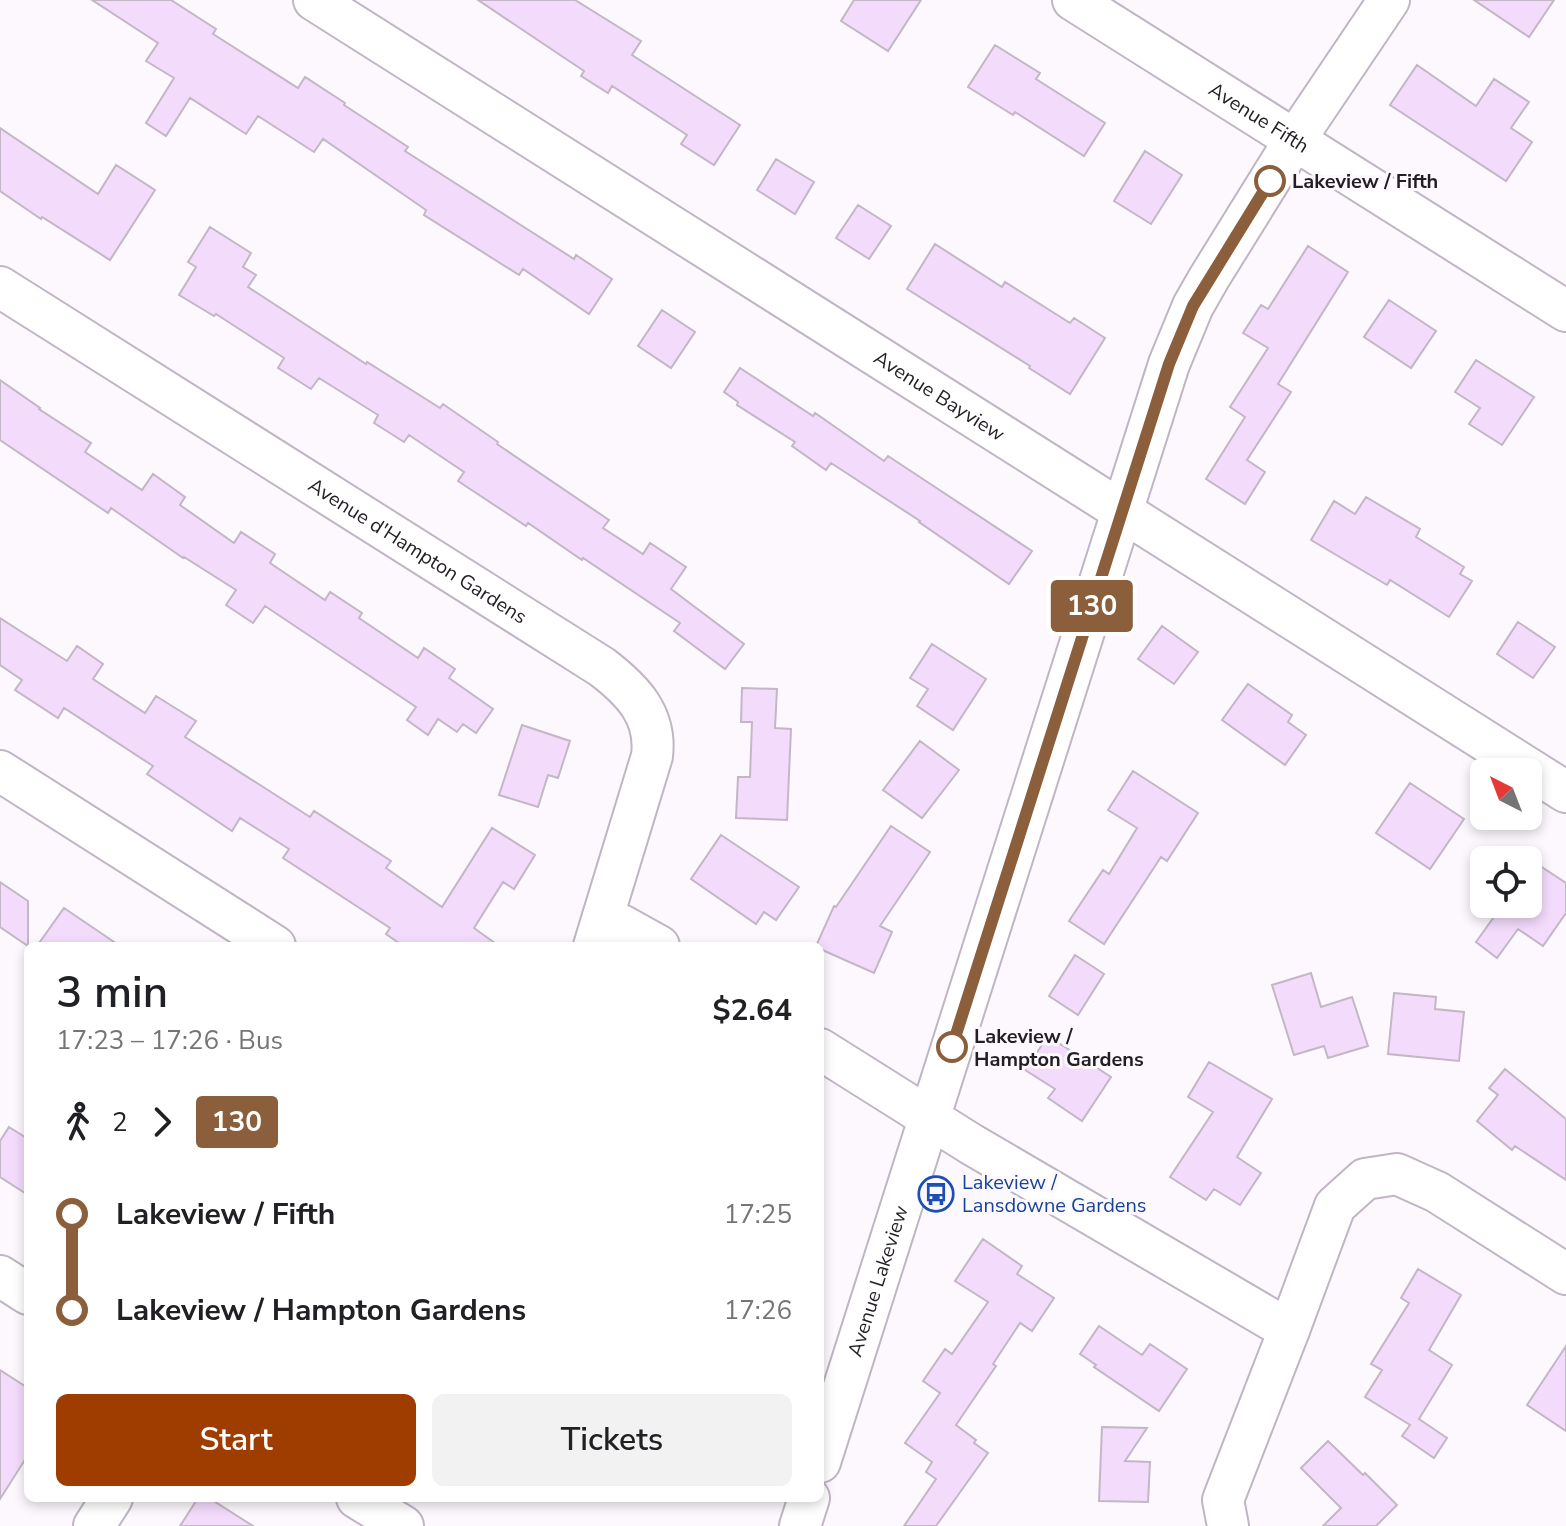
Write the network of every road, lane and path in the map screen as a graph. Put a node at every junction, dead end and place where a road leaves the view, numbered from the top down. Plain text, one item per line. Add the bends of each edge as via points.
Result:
1 (314, 0) edge
2 (1073, 0) edge
3 (1389, 0) edge
4 (1294, 141) junction
5 (0, 287) edge
6 (1566, 311) edge
7 (1122, 511) junction
8 (0, 771) edge
9 (1566, 792) edge
10 (599, 932) edge
11 (269, 942) edge
12 (653, 942) edge
13 (824, 1052) edge
14 (930, 1118) junction
15 (1566, 1274) edge
16 (0, 1276) edge
17 (24, 1291) edge
18 (1289, 1330) junction
19 (824, 1449) edge
20 (109, 1502) edge
21 (364, 1502) edge
22 (808, 1502) edge
23 (94, 1526) edge
24 (403, 1526) edge
25 (800, 1526) edge
26 (1228, 1526) edge

1 - 7 street, Avenue Bayview
2 - 4 street, Avenue Fifth
3 - 4 street, Avenue Lakeview
4 - 6 street, Avenue Fifth
4 - 7 street, Avenue Lakeview via 1193,306
5 - 10 street, Avenue d'Hampton Gardens via 589,659 636,697 654,740 652,756
7 - 9 street, Avenue Bayview
7 - 14 street, Avenue Lakeview
8 - 11 street
10 - 12 street, Avenue d'Hampton Gardens via 638,933
13 - 14 street
14 - 18 street
14 - 19 street, Avenue Lakeview
15 - 18 street via 1437,1192 1397,1174 1365,1179 1335,1206
16 - 17 street
18 - 26 street via 1223,1500
20 - 23 street
21 - 24 street
22 - 25 street

